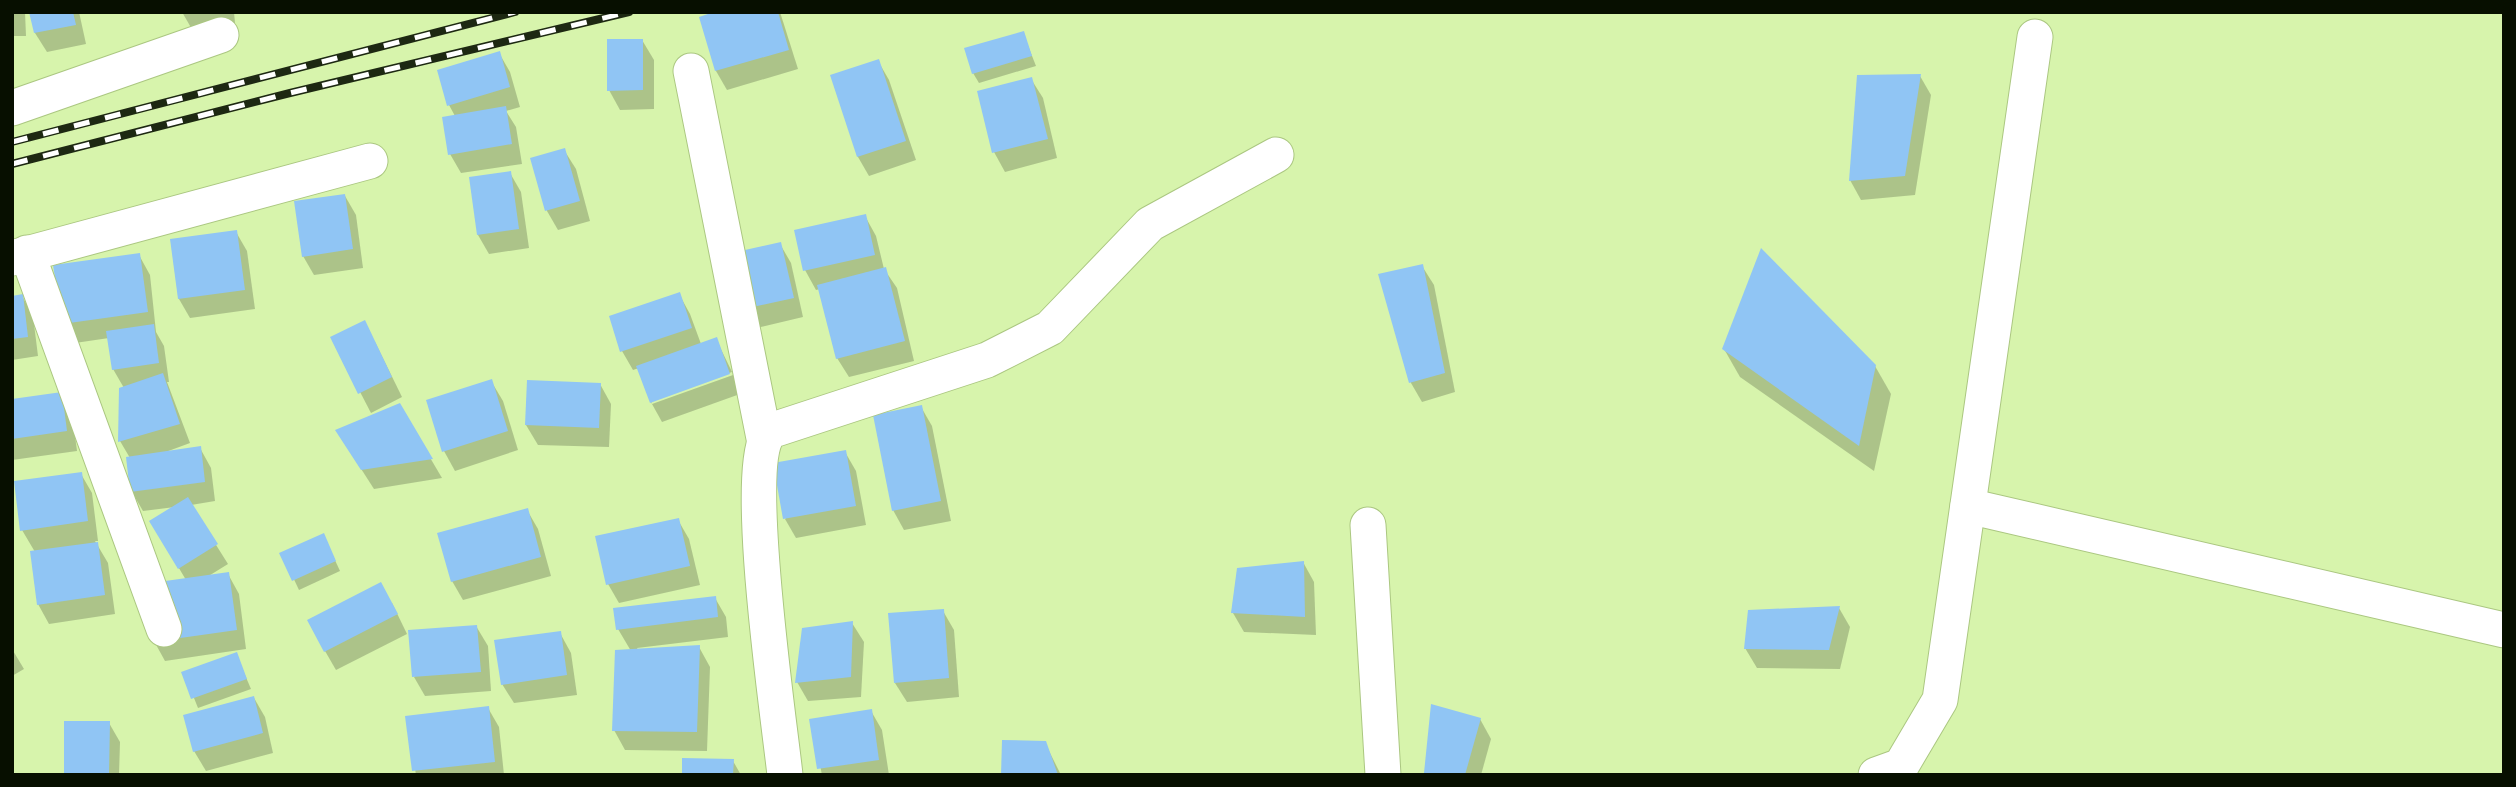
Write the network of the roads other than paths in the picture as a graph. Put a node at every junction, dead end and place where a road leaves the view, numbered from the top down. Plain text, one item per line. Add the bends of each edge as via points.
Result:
1 (221, 35) dead end
2 (2035, 37) dead end
3 (691, 71) dead end
4 (12, 108) edge
5 (1276, 155) dead end
6 (370, 160) dead end
7 (20, 256) edge
8 (764, 438) junction
9 (1968, 506) junction
10 (1368, 525) dead end
11 (164, 629) dead end
12 (2504, 630) edge
13 (785, 775) edge
14 (1382, 775) edge
15 (1876, 775) edge

1 - 4 street
2 - 9 street
3 - 8 street
5 - 8 street via 1150,224 1050,328 987,360 770,431
6 - 7 street
7 - 11 street
8 - 13 street via 761,568
9 - 12 street
9 - 15 street via 1940,700 1901,766
10 - 14 street

